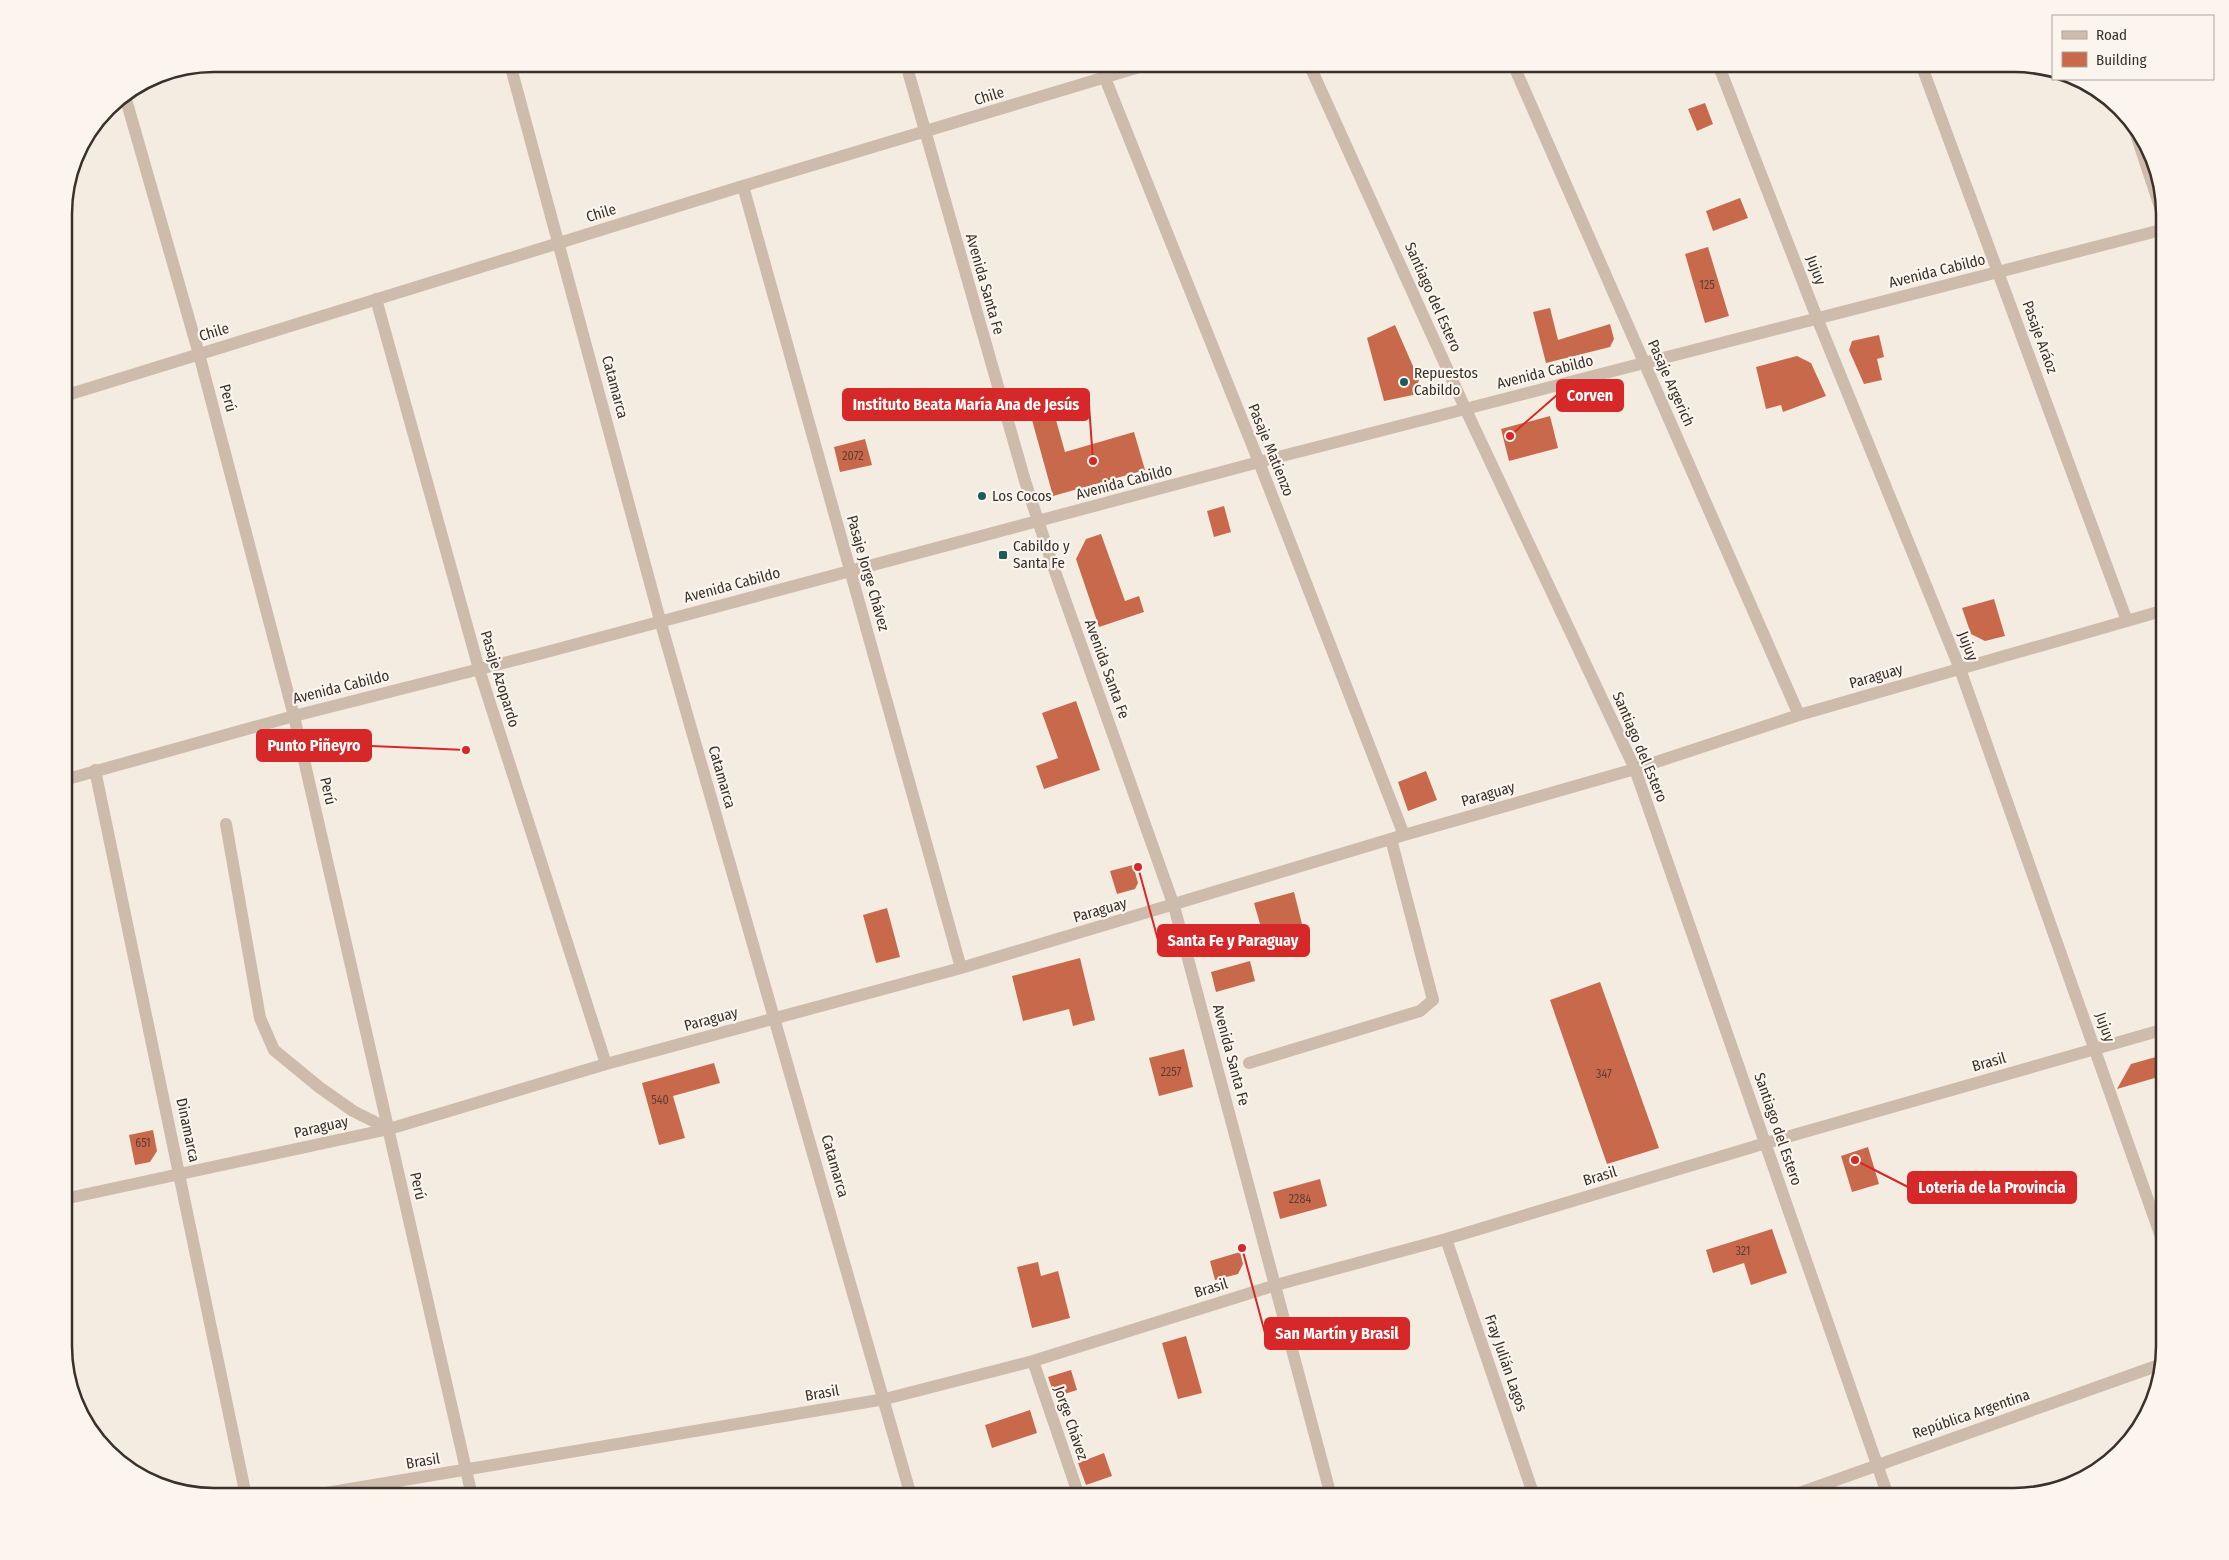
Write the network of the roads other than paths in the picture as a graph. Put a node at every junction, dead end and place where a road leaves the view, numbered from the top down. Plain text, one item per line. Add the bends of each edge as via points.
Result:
1 (512, 72) edge
2 (908, 72) edge
3 (1123, 72) edge
4 (1313, 72) edge
5 (1517, 72) edge
6 (1721, 72) edge
7 (1924, 72) edge
8 (1105, 78) junction
9 (127, 103) edge
10 (925, 132) junction
11 (2141, 149) edge
12 (743, 186) junction
13 (2154, 190) edge
14 (2156, 231) edge
15 (559, 242) junction
16 (1998, 272) junction
17 (376, 299) junction
18 (1818, 318) junction
19 (199, 354) junction
20 (1646, 364) junction
21 (73, 393) edge
22 (1465, 408) junction
23 (1259, 462) junction
24 (1038, 520) junction
25 (850, 570) junction
26 (2156, 613) edge
27 (660, 620) junction
28 (2127, 621) junction
29 (479, 669) junction
30 (1960, 669) junction
31 (1799, 715) junction
32 (294, 716) junction
33 (1636, 769) junction
34 (95, 770) junction
35 (73, 777) edge
36 (226, 824) dead end
37 (1404, 835) junction
38 (1391, 839) junction
39 (1174, 906) junction
40 (961, 968) junction
41 (776, 1018) junction
42 (2156, 1032) edge
43 (2096, 1049) junction
44 (1249, 1063) dead end
45 (606, 1064) junction
46 (388, 1129) junction
47 (1766, 1143) junction
48 (181, 1175) junction
49 (73, 1196) edge
50 (2156, 1222) edge
51 (1446, 1239) junction
52 (1276, 1284) junction
53 (1033, 1361) junction
54 (2155, 1367) edge
55 (885, 1399) junction
56 (1877, 1465) junction
57 (466, 1471) junction
58 (244, 1488) edge
59 (359, 1488) edge
60 (470, 1488) edge
61 (909, 1488) edge
62 (1076, 1488) edge
63 (1329, 1488) edge
64 (1531, 1488) edge
65 (1813, 1488) edge
66 (1885, 1488) edge

1 - 15 street, Catamarca
2 - 10 street, Avenida Santa Fe
3 - 8 street, Chile
4 - 22 street, Santiago del Estero
5 - 20 street, Pasaje Argerich
6 - 18 street, Jujuy
7 - 16 street, Pasaje Aráoz
8 - 10 street, Chile
8 - 23 street, Pasaje Matienzo
9 - 19 street, Perú
10 - 12 street, Chile
10 - 24 street, Avenida Santa Fe
11 - 13 street
12 - 15 street, Chile
12 - 25 street, Pasaje Jorge Chávez
14 - 16 street, Avenida Cabildo
15 - 17 street, Chile
15 - 27 street, Catamarca
16 - 18 street, Avenida Cabildo
16 - 28 street, Pasaje Aráoz
17 - 19 street, Chile
17 - 29 street, Pasaje Azopardo
18 - 20 street, Avenida Cabildo
18 - 30 street, Jujuy
19 - 21 street, Chile
19 - 32 street, Perú
20 - 22 street, Avenida Cabildo
20 - 31 street, Pasaje Argerich
22 - 23 street, Avenida Cabildo
22 - 33 street, Santiago del Estero
23 - 24 street, Avenida Cabildo
23 - 37 street, Pasaje Matienzo
24 - 25 street, Avenida Cabildo
24 - 39 street, Avenida Santa Fe
25 - 27 street, Avenida Cabildo
25 - 40 street, Pasaje Jorge Chávez
26 - 28 street, Paraguay
27 - 29 street, Avenida Cabildo
27 - 41 street, Catamarca
28 - 30 street, Paraguay
29 - 32 street, Avenida Cabildo
29 - 45 street, Pasaje Azopardo
30 - 31 street, Paraguay
30 - 43 street, Jujuy
31 - 33 street, Paraguay
32 - 34 street, Avenida Cabildo
32 - 46 street, Perú
33 - 37 street, Paraguay
33 - 47 street, Santiago del Estero
34 - 35 street, Avenida Cabildo
34 - 48 street, Dinamarca
36 - 46 street via 260,1018 274,1050 319,1088
37 - 38 street, Paraguay
38 - 39 street, Paraguay
38 - 44 street via 1433,1000 1420,1011
39 - 40 street, Paraguay
39 - 52 street, Avenida Santa Fe
40 - 41 street, Paraguay
41 - 45 street, Paraguay
41 - 55 street, Catamarca
42 - 43 street, Brasil
43 - 47 street, Brasil
43 - 50 street, Jujuy
45 - 46 street, Paraguay
46 - 48 street, Paraguay
46 - 57 street, Perú
47 - 51 street, Brasil
47 - 56 street, Santiago del Estero
48 - 49 street, Paraguay
48 - 58 street, Dinamarca
51 - 52 street, Brasil
51 - 64 street, Fray Julián Lagos
52 - 53 street, Brasil
52 - 63 street, Avenida Santa Fe
53 - 55 street, Brasil
53 - 62 street, Jorge Chávez
54 - 56 street, República Argentina
55 - 57 street, Brasil
55 - 61 street, Catamarca
56 - 65 street, República Argentina
56 - 66 street, Santiago del Estero
57 - 59 street, Brasil
57 - 60 street, Perú

